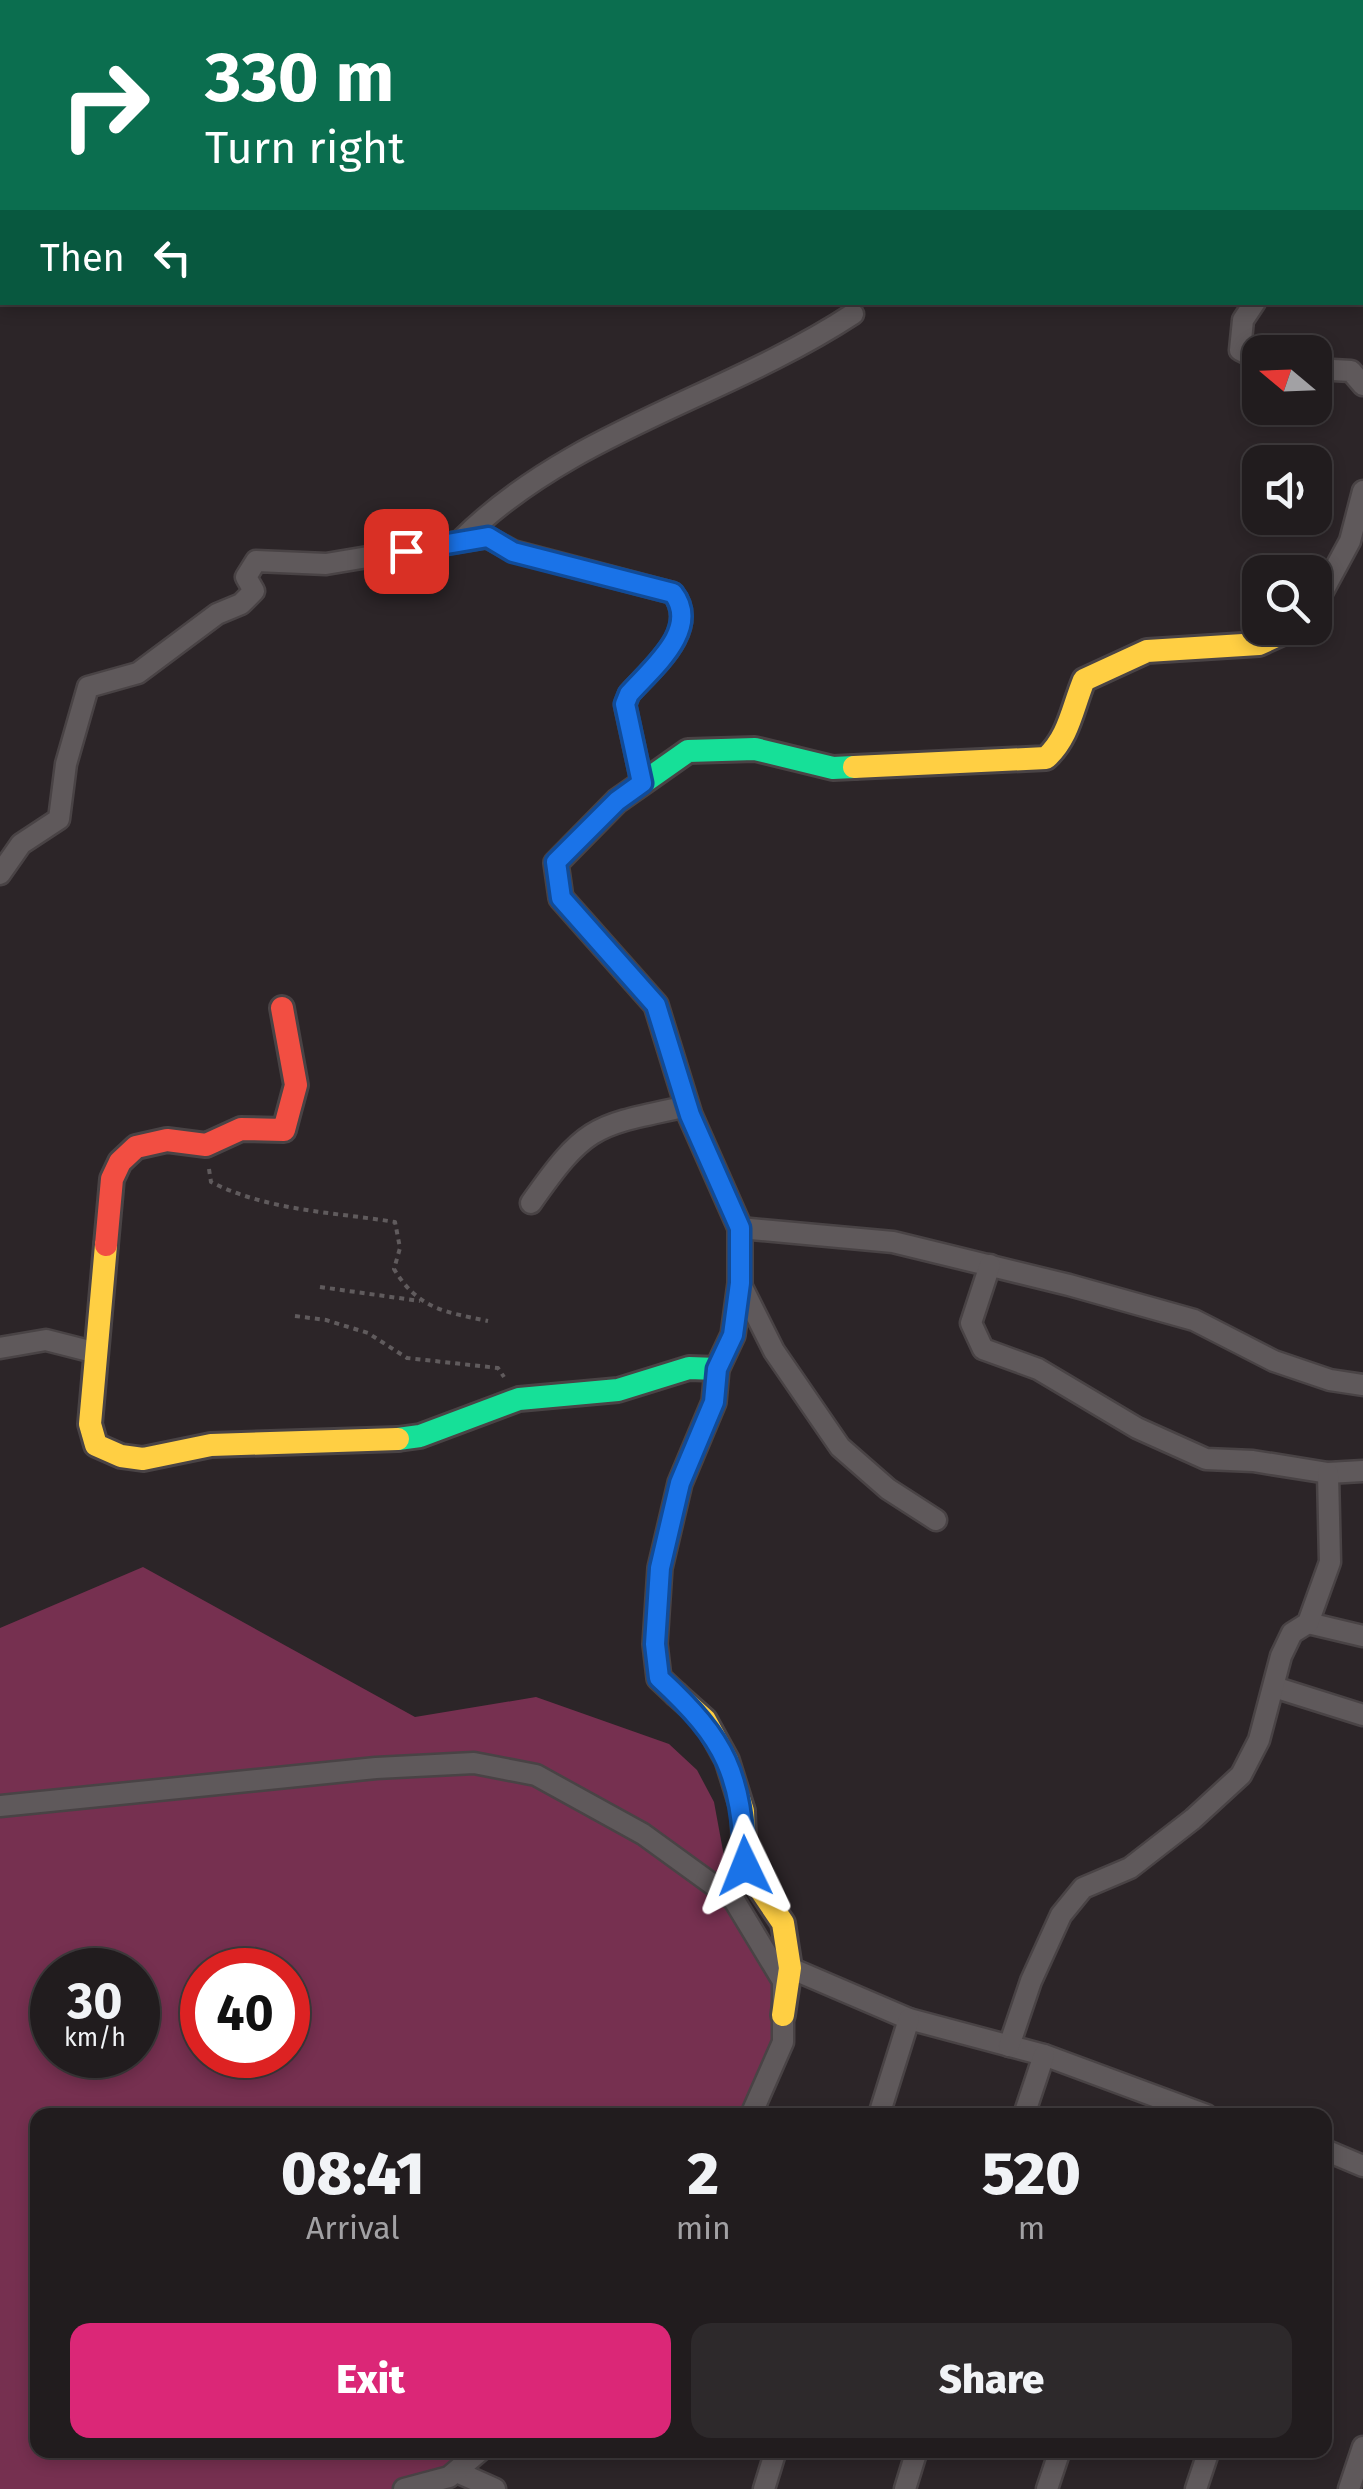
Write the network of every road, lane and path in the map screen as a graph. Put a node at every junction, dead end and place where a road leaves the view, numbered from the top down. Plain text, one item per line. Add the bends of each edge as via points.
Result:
1 (1253, 305) edge
2 (853, 314) dead end
3 (1242, 351) edge
4 (1332, 369) edge
5 (1363, 384) edge
6 (1363, 491) edge
7 (460, 540) junction
8 (1332, 574) edge
9 (1242, 645) edge
10 (642, 783) junction
11 (0, 874) edge
12 (282, 1008) dead end
13 (688, 1106) junction
14 (206, 1145) junction
15 (531, 1202) dead end
16 (740, 1228) junction
17 (990, 1265) junction
18 (740, 1283) junction
19 (320, 1287) dead end
20 (420, 1301) junction
21 (295, 1316) dead end
22 (488, 1321) dead end
23 (0, 1348) edge
24 (97, 1353) junction
25 (717, 1369) junction
26 (1363, 1384) edge
27 (519, 1399) junction
28 (1363, 1471) edge
29 (1328, 1472) junction
30 (936, 1520) dead end
31 (1308, 1623) junction
32 (1363, 1636) edge
33 (1274, 1687) junction
34 (1363, 1715) edge
35 (0, 1806) edge
36 (790, 1968) junction
37 (783, 2015) junction
38 (910, 2020) junction
39 (1010, 2046) junction
40 (1044, 2055) junction
41 (754, 2108) edge
42 (881, 2108) edge
43 (1026, 2108) edge
44 (1166, 2108) edge
45 (1332, 2153) edge
46 (1363, 2166) edge
47 (1363, 2447) edge
48 (472, 2458) edge
49 (774, 2458) edge
50 (915, 2458) edge
51 (1057, 2458) edge
52 (1206, 2458) edge
53 (456, 2472) junction
54 (404, 2489) edge
55 (495, 2489) edge
56 (764, 2489) edge
57 (905, 2489) edge
58 (1047, 2489) edge
59 (1196, 2489) edge
60 (1349, 2489) edge

1 - 3 street via 1243,320
2 - 7 street via 802,348 650,414 572,457 498,504
4 - 5 street via 1351,370
6 - 8 street via 1350,541
7 - 10 street via 488,537 513,552 673,593 682,604 676,641 625,704
7 - 11 street via 326,564 256,562 246,577 254,591 241,604 217,614 138,673 88,687 66,764 59,820 20,844
9 - 10 street via 1147,651 1084,680 1064,742 1046,758 833,768 755,749 688,751
10 - 13 street via 556,862 558,880 561,898 656,1005
12 - 14 street via 298,1089 292,1116 284,1130 242,1128
13 - 15 street via 588,1133
13 - 16 street
14 - 20 path via 211,1182 234,1194 395,1222 400,1248 394,1268
14 - 24 street via 167,1140 136,1147 120,1162 112,1179
16 - 17 street via 893,1242
16 - 18 street
17 - 26 street via 1194,1320 1274,1361
17 - 29 street via 970,1323 983,1348 1038,1369 1137,1428 1206,1459
18 - 25 street via 733,1335
18 - 30 street via 774,1350 840,1447
19 - 20 path
20 - 22 path
21 - 27 path via 368,1332 408,1358 498,1368
23 - 24 street via 46,1340
24 - 27 street via 90,1424 96,1444 142,1459 211,1446 420,1436
25 - 27 street via 689,1368 618,1390
25 - 36 street via 714,1402 680,1483 660,1568 659,1678 704,1720 727,1760 743,1811 745,1866 783,1924
28 - 29 street
29 - 31 street via 1330,1562
31 - 32 street
31 - 33 street via 1292,1633
33 - 34 street
33 - 39 street via 1260,1740 1241,1775 1130,1868 1083,1888 1061,1915
35 - 37 street via 376,1768 474,1763 536,1775 643,1834 734,1900 784,1982
36 - 37 street
36 - 38 street
37 - 41 street via 783,2042
38 - 39 street
38 - 42 street
39 - 40 street
40 - 43 street
40 - 44 street
45 - 46 street
47 - 60 street
48 - 53 street
49 - 56 street
50 - 57 street
51 - 58 street
52 - 59 street
53 - 54 street
53 - 55 street

